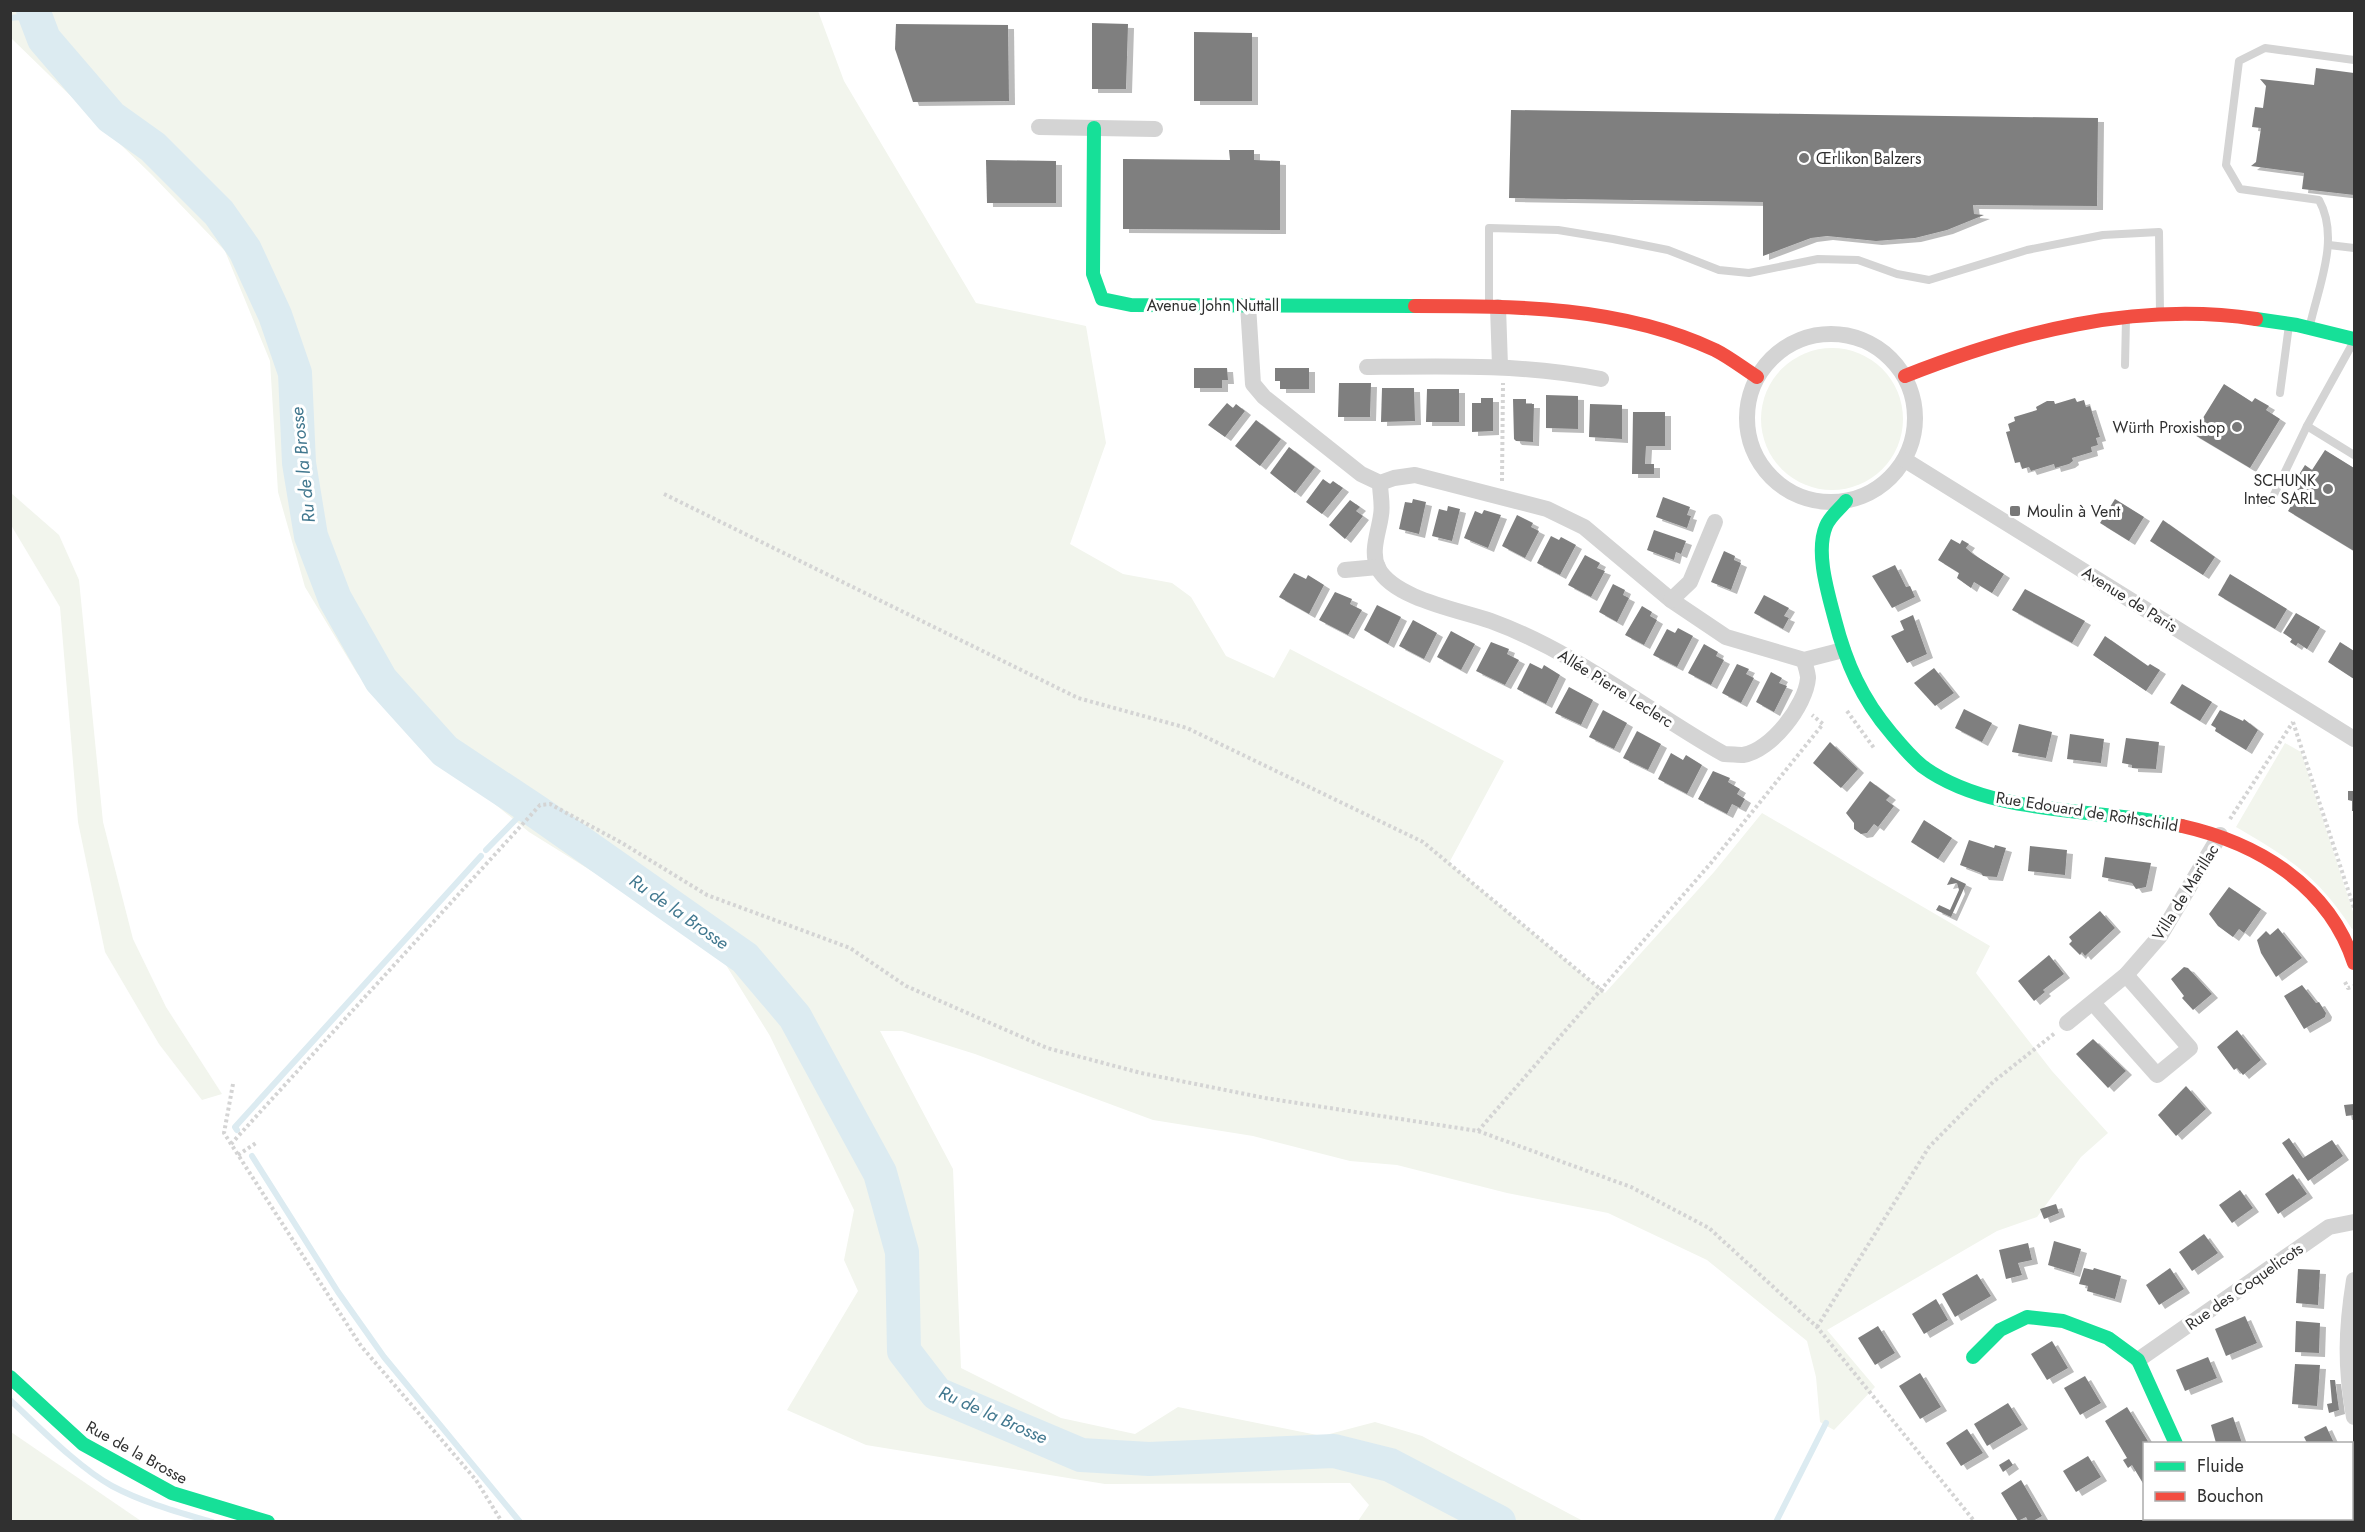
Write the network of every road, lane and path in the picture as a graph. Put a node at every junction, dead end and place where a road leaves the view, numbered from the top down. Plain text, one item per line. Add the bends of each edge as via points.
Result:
1 (2355, 60) edge
2 (1039, 127) dead end
3 (1094, 128) junction
4 (1155, 129) dead end
5 (2329, 244) junction
6 (2355, 248) edge
7 (1248, 305) junction
8 (1494, 307) junction
9 (2160, 314) junction
10 (2126, 316) junction
11 (2289, 322) junction
12 (2310, 325) junction
13 (2355, 340) edge
14 (2125, 365) dead end
15 (1502, 366) junction
16 (1367, 367) dead end
17 (1905, 376) junction
18 (1757, 377) junction
19 (1601, 379) dead end
20 (2280, 393) dead end
21 (2307, 426) junction
22 (2355, 455) edge
23 (1905, 460) junction
24 (1380, 483) junction
25 (664, 494) dead end
26 (1499, 496) junction
27 (1846, 501) junction
28 (2270, 503) dead end
29 (1714, 522) dead end
30 (1378, 567) junction
31 (1345, 570) dead end
32 (1671, 600) junction
33 (1843, 650) junction
34 (1804, 660) junction
35 (1823, 724) dead end
36 (2355, 739) edge
37 (2223, 816) dead end
38 (2230, 819) junction
39 (2220, 835) junction
40 (2355, 908) edge
41 (2355, 963) edge
42 (2126, 975) junction
43 (1601, 989) junction
44 (1605, 993) dead end
45 (2093, 1004) junction
46 (2067, 1023) joint
47 (233, 1084) dead end
48 (1478, 1131) junction
49 (255, 1143) dead end
50 (231, 1144) junction
51 (238, 1155) junction
52 (2355, 1222) edge
53 (2355, 1280) edge
54 (1817, 1327) junction
55 (1973, 1357) dead end
56 (2138, 1360) junction
57 (10, 1377) edge
58 (2351, 1382) edge
59 (2355, 1417) edge
60 (2176, 1442) edge
61 (268, 1521) edge
62 (502, 1521) edge
63 (1975, 1521) edge

1 - 5 lane via 2265,48 2239,61 2226,165 2240,189 2319,200 2326,213
2 - 3 street
3 - 4 street
3 - 7 street, Avenue John Nuttall via 1093,274 1102,299 1131,305
5 - 6 lane
5 - 12 lane
7 - 8 street, Avenue John Nuttall
7 - 24 street via 1252,384 1361,474
8 - 9 lane via 1489,228 1558,230 1613,239 1668,250 1719,270 1749,273 1818,259 1858,260 1929,280 2027,250 2103,236 2159,232
8 - 15 street
8 - 18 street, Avenue John Nuttall via 1585,313 1650,326 1718,349
9 - 10 street
9 - 11 street via 2193,312
10 - 14 lane
10 - 17 street via 1984,344
11 - 12 street
11 - 20 lane
12 - 13 street
13 - 21 lane
15 - 16 street
15 - 19 street via 1549,369
15 - 26 path
17 - 18 street via 1868,341 1843,334 1818,334 1794,342 1773,357
17 - 23 street via 1915,403 1915,432
18 - 27 street via 1748,403 1748,430 1756,456 1772,478 1795,494 1821,502
21 - 22 lane
21 - 28 lane
23 - 27 street via 1876,489
23 - 36 street, Avenue de Paris
24 - 26 street via 1415,475
24 - 30 street via 1382,513 1375,553
25 - 43 path via 1078,698 1187,728 1423,842
26 - 32 street via 1547,509 1584,527
27 - 33 street, Rue Edouard de Rothschild via 1825,527 1825,579
29 - 32 street via 1690,582
30 - 31 street
30 - 34 street, Allée Pierre Leclerc via 1389,583 1414,596 1493,621 1550,646 1724,754 1744,755 1778,736 1806,685
32 - 34 street via 1726,637
33 - 34 street
33 - 39 street, Rue Edouard de Rothschild via 1857,688 1879,720 1914,759 1948,781 2035,806 2164,821
35 - 43 path via 1711,863
37 - 38 path
38 - 39 path
38 - 40 path via 2293,722
39 - 41 street, Rue Edouard de Rothschild via 2258,851 2293,873 2342,930
39 - 42 street, Villa de Marillac via 2160,936
42 - 45 street, Villa de Marillac
42 - 45 street via 2190,1048 2157,1075
43 - 44 path
43 - 48 path
45 - 46 street, Villa de Marillac
46 - 54 path via 1994,1082 1929,1147
47 - 50 path via 224,1133
48 - 50 path via 1265,1098 1140,1073 1047,1048 906,986 850,948 707,895 550,804 540,805 531,814
48 - 54 path via 1631,1187 1710,1228
49 - 51 path
50 - 51 path
51 - 62 path via 361,1346 476,1480
52 - 56 street, Rue des Coquelicots via 2329,1227
53 - 58 street via 2347,1327
54 - 63 path
55 - 56 street via 2000,1330 2026,1317 2063,1321 2108,1338
56 - 60 street
57 - 61 street, Rue de la Brosse via 83,1444 172,1493
58 - 59 street

